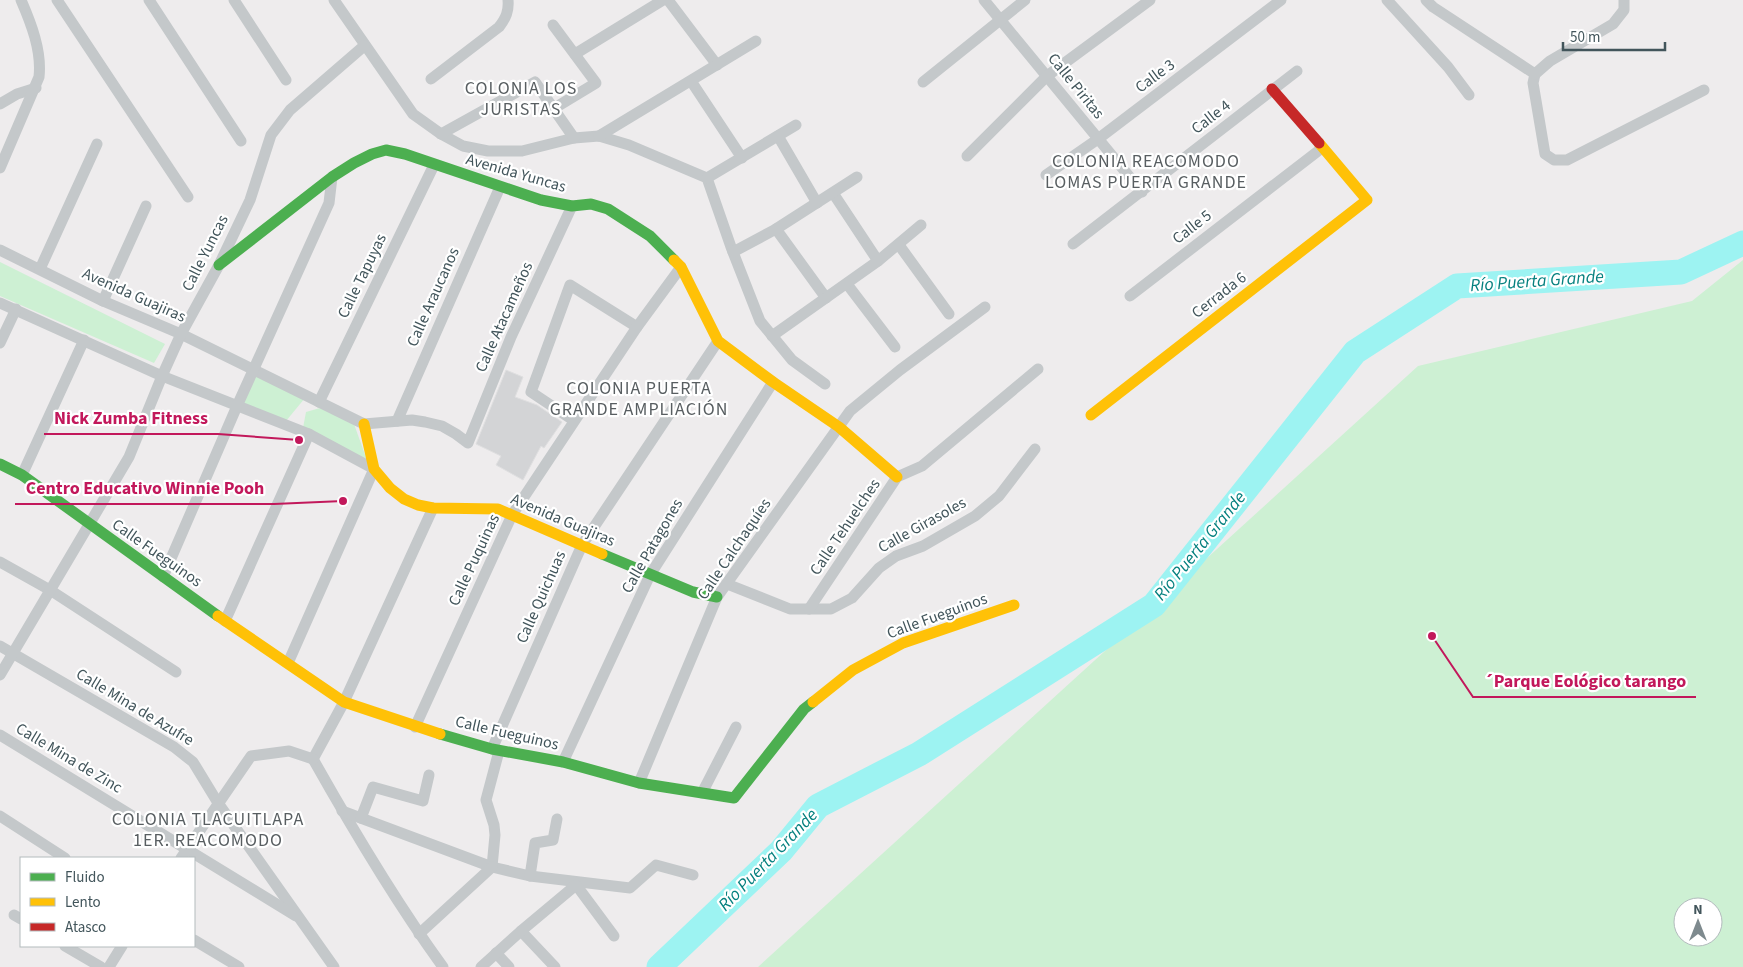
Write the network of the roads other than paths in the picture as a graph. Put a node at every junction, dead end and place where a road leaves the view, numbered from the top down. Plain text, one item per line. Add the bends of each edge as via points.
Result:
1 (21, 0) edge
2 (57, 0) edge
3 (149, 0) edge
4 (234, 0) edge
5 (334, 0) edge
6 (508, 0) edge
7 (663, 0) edge
8 (668, 0) edge
9 (984, 0) edge
10 (1025, 0) edge
11 (1150, 0) edge
12 (1281, 0) edge
13 (1388, 0) edge
14 (1426, 0) edge
15 (1624, 0) edge
16 (1000, 20) junction
17 (553, 25) dead end
18 (756, 42) dead end
19 (364, 46) junction
20 (575, 54) junction
21 (717, 65) junction
22 (1297, 71) dead end
23 (1535, 74) junction
24 (1047, 76) junction
25 (431, 79) dead end
26 (286, 80) dead end
27 (691, 80) junction
28 (922, 82) dead end
29 (36, 88) junction
30 (1272, 89) junction
31 (1704, 90) dead end
32 (1470, 95) dead end
33 (0, 104) edge
34 (553, 109) junction
35 (796, 125) dead end
36 (441, 134) junction
37 (599, 136) junction
38 (778, 136) junction
39 (574, 138) junction
40 (1098, 139) junction
41 (241, 141) dead end
42 (97, 144) dead end
43 (1322, 148) junction
44 (966, 156) dead end
45 (742, 158) junction
46 (434, 165) junction
47 (0, 168) edge
48 (1046, 175) dead end
49 (332, 177) junction
50 (857, 177) dead end
51 (707, 178) junction
52 (500, 187) junction
53 (1142, 192) junction
54 (832, 193) junction
55 (188, 197) dead end
56 (817, 203) junction
57 (146, 206) dead end
58 (572, 206) junction
59 (921, 225) dead end
60 (776, 229) junction
61 (1073, 244) dead end
62 (899, 245) junction
63 (0, 250) edge
64 (733, 252) junction
65 (878, 261) junction
66 (219, 265) junction
67 (681, 267) junction
68 (40, 270) junction
69 (847, 284) junction
70 (1130, 296) dead end
71 (826, 298) junction
72 (104, 301) junction
73 (0, 302) edge
74 (985, 307) dead end
75 (16, 309) junction
76 (949, 314) dead end
77 (637, 327) junction
78 (181, 334) junction
79 (772, 336) junction
80 (84, 340) junction
81 (718, 341) junction
82 (0, 343) edge
83 (895, 348) dead end
84 (1038, 369) dead end
85 (255, 370) junction
86 (162, 376) junction
87 (773, 382) junction
88 (825, 384) dead end
89 (319, 402) junction
90 (237, 406) junction
91 (1092, 415) dead end
92 (573, 420) junction
93 (397, 421) junction
94 (364, 424) junction
95 (839, 426) junction
96 (309, 434) junction
97 (1034, 449) dead end
98 (0, 464) edge
99 (374, 469) junction
100 (22, 475) junction
101 (898, 477) junction
102 (433, 508) junction
103 (512, 515) junction
104 (89, 525) junction
105 (582, 545) junction
106 (0, 562) edge
107 (650, 576) junction
108 (163, 577) junction
109 (727, 584) junction
110 (50, 590) junction
111 (717, 597) junction
112 (1014, 606) dead end
113 (809, 609) junction
114 (224, 621) junction
115 (0, 646) edge
116 (13, 654) junction
117 (288, 663) junction
118 (176, 672) dead end
119 (0, 675) edge
120 (344, 702) junction
121 (415, 727) junction
122 (736, 727) dead end
123 (0, 735) edge
124 (495, 750) junction
125 (312, 759) junction
126 (564, 762) junction
127 (430, 775) dead end
128 (639, 782) junction
129 (702, 793) junction
130 (218, 802) junction
131 (342, 811) junction
132 (0, 816) edge
133 (361, 818) junction
134 (557, 819) dead end
135 (184, 854) edge
136 (63, 857) edge
137 (195, 860) edge
138 (492, 867) junction
139 (693, 875) dead end
140 (530, 876) junction
141 (575, 883) junction
142 (299, 918) junction
143 (521, 930) junction
144 (419, 934) junction
145 (614, 936) dead end
146 (195, 941) edge
147 (67, 947) edge
148 (121, 947) edge
149 (496, 953) junction
150 (101, 967) edge
151 (109, 967) edge
152 (239, 967) edge
153 (334, 967) edge
154 (443, 967) edge
155 (481, 967) edge
156 (508, 967) edge
157 (555, 967) edge

1 - 29 street via 40,64
2 - 55 street
3 - 41 street
4 - 26 street
5 - 19 street
6 - 25 street via 506,19 499,27
7 - 20 street
8 - 21 street
9 - 16 street, Calle Piritas
10 - 16 street
11 - 24 street
12 - 40 street, Calle 3
13 - 32 street
14 - 23 street
15 - 23 street via 1624,10 1613,24
16 - 24 street, Calle Piritas
16 - 28 street
17 - 20 street
18 - 21 street
19 - 36 street via 413,114
19 - 66 street, Calle Yuncas via 290,110 271,135 250,200
20 - 34 street via 596,83
21 - 27 street
22 - 30 street, Calle 4
23 - 31 street via 1533,83 1545,154 1554,160 1567,160
24 - 40 street, Calle Piritas
24 - 44 street
27 - 37 street
27 - 45 street
29 - 33 street
29 - 47 street
30 - 43 street
30 - 53 street, Calle 4
34 - 36 street via 535,82
34 - 39 street
35 - 38 street
36 - 39 street via 463,146 488,151 522,151
37 - 39 street
37 - 51 street
38 - 45 street
38 - 56 street
40 - 48 street, Calle 3
40 - 53 street, Calle Piritas
42 - 68 street
43 - 70 street, Calle 5
43 - 91 street, Cerrada 6 via 1366,200
45 - 51 street
46 - 49 street, Avenida Yuncas via 386,150 372,154
46 - 52 street, Avenida Yuncas
46 - 89 street, Calle Tapuyas
49 - 66 street, Avenida Yuncas
49 - 85 street via 329,203
50 - 54 street
51 - 64 street
52 - 58 street, Avenida Yuncas
52 - 93 street, Calle Araucanos
53 - 61 street, Calle 4
54 - 56 street
54 - 65 street
56 - 60 street
57 - 72 street
58 - 67 street, Avenida Yuncas via 591,204 608,208 650,236
58 - 93 street, Calle Atacameños via 511,337 468,443 442,426 412,420
59 - 62 street
60 - 64 street
60 - 71 street
62 - 65 street
62 - 76 street
63 - 68 street, Avenida Guajiras
64 - 79 street via 760,321
65 - 69 street
66 - 78 street, Calle Yuncas
67 - 77 street, Calle Puquinas
67 - 81 street, Avenida Yuncas
68 - 72 street, Avenida Guajiras
69 - 71 street
69 - 83 street
71 - 79 street
72 - 78 street, Avenida Guajiras
73 - 75 street, Avenida Guajiras
74 - 95 street, Calle Calchaquíes via 900,370 850,411
75 - 80 street, Avenida Guajiras
75 - 82 street
77 - 92 street, Calle Puquinas
77 - 92 street via 570,285 531,392
78 - 85 street, Avenida Guajiras
78 - 86 street, Calle Yuncas
79 - 88 street via 792,360
80 - 86 street, Avenida Guajiras
80 - 100 street
81 - 87 street, Avenida Yuncas
81 - 105 street, Calle Quichuas
84 - 101 street via 922,466
85 - 89 street, Avenida Guajiras
85 - 90 street
86 - 90 street, Avenida Guajiras
86 - 104 street, Calle Yuncas via 129,456
87 - 95 street, Avenida Yuncas
87 - 107 street, Calle Patagones
89 - 94 street, Avenida Guajiras
90 - 96 street, Avenida Guajiras
90 - 108 street
92 - 103 street, Calle Puquinas
93 - 94 street
94 - 99 street, Avenida Guajiras
95 - 101 street, Calle Tehuelches
95 - 109 street, Calle Calchaquíes
96 - 99 street, Avenida Guajiras
96 - 114 street
97 - 113 street, Calle Girasoles via 999,496 975,516 923,546 896,556 878,568 852,598 832,609
98 - 100 street, Calle Fueguinos
99 - 102 street, Avenida Guajiras via 404,499
99 - 117 street
100 - 104 street, Calle Fueguinos
101 - 113 street, Calle Tehuelches
102 - 103 street, Avenida Guajiras via 498,509
102 - 120 street
103 - 105 street, Avenida Guajiras
103 - 121 street, Calle Puquinas
104 - 108 street, Calle Fueguinos
104 - 110 street, Calle Yuncas
105 - 107 street, Avenida Guajiras
105 - 124 street, Calle Quichuas
106 - 110 street
107 - 111 street, Avenida Guajiras
107 - 126 street, Calle Patagones
108 - 114 street, Calle Fueguinos
109 - 111 street, Calle Calchaquíes
109 - 113 street, Calle Girasoles via 790,609
110 - 116 street, Calle Yuncas
110 - 118 street
111 - 128 street, Calle Calchaquíes
112 - 129 street, Calle Fueguinos via 903,643 853,670 804,709 734,798
114 - 117 street, Calle Fueguinos
115 - 116 street, Calle Mina de Azufre
116 - 119 street, Calle Yuncas
116 - 130 street, Calle Mina de Azufre via 174,747 194,762
117 - 120 street, Calle Fueguinos
120 - 121 street, Calle Fueguinos
120 - 125 street
121 - 124 street, Calle Fueguinos
122 - 129 street
123 - 135 street, Calle Mina de Zinc
124 - 126 street, Calle Fueguinos
124 - 138 street, Calle Quichuas via 486,800 494,830
125 - 130 street via 289,751 251,756
125 - 131 street
126 - 128 street, Calle Fueguinos
127 - 133 street via 423,801 373,787
128 - 129 street, Calle Fueguinos
130 - 135 street
130 - 142 street, Calle Mina de Azufre
131 - 133 street
131 - 144 street
132 - 136 street
133 - 138 street
134 - 140 street via 553,840 536,842
137 - 142 street, Calle Mina de Zinc
138 - 140 street
138 - 144 street
139 - 141 street via 656,865 630,888
140 - 141 street
141 - 143 street
141 - 145 street
142 - 153 street, Calle Mina de Azufre
143 - 149 street
143 - 157 street
144 - 154 street
146 - 152 street
147 - 150 street
148 - 151 street
149 - 155 street
149 - 156 street

